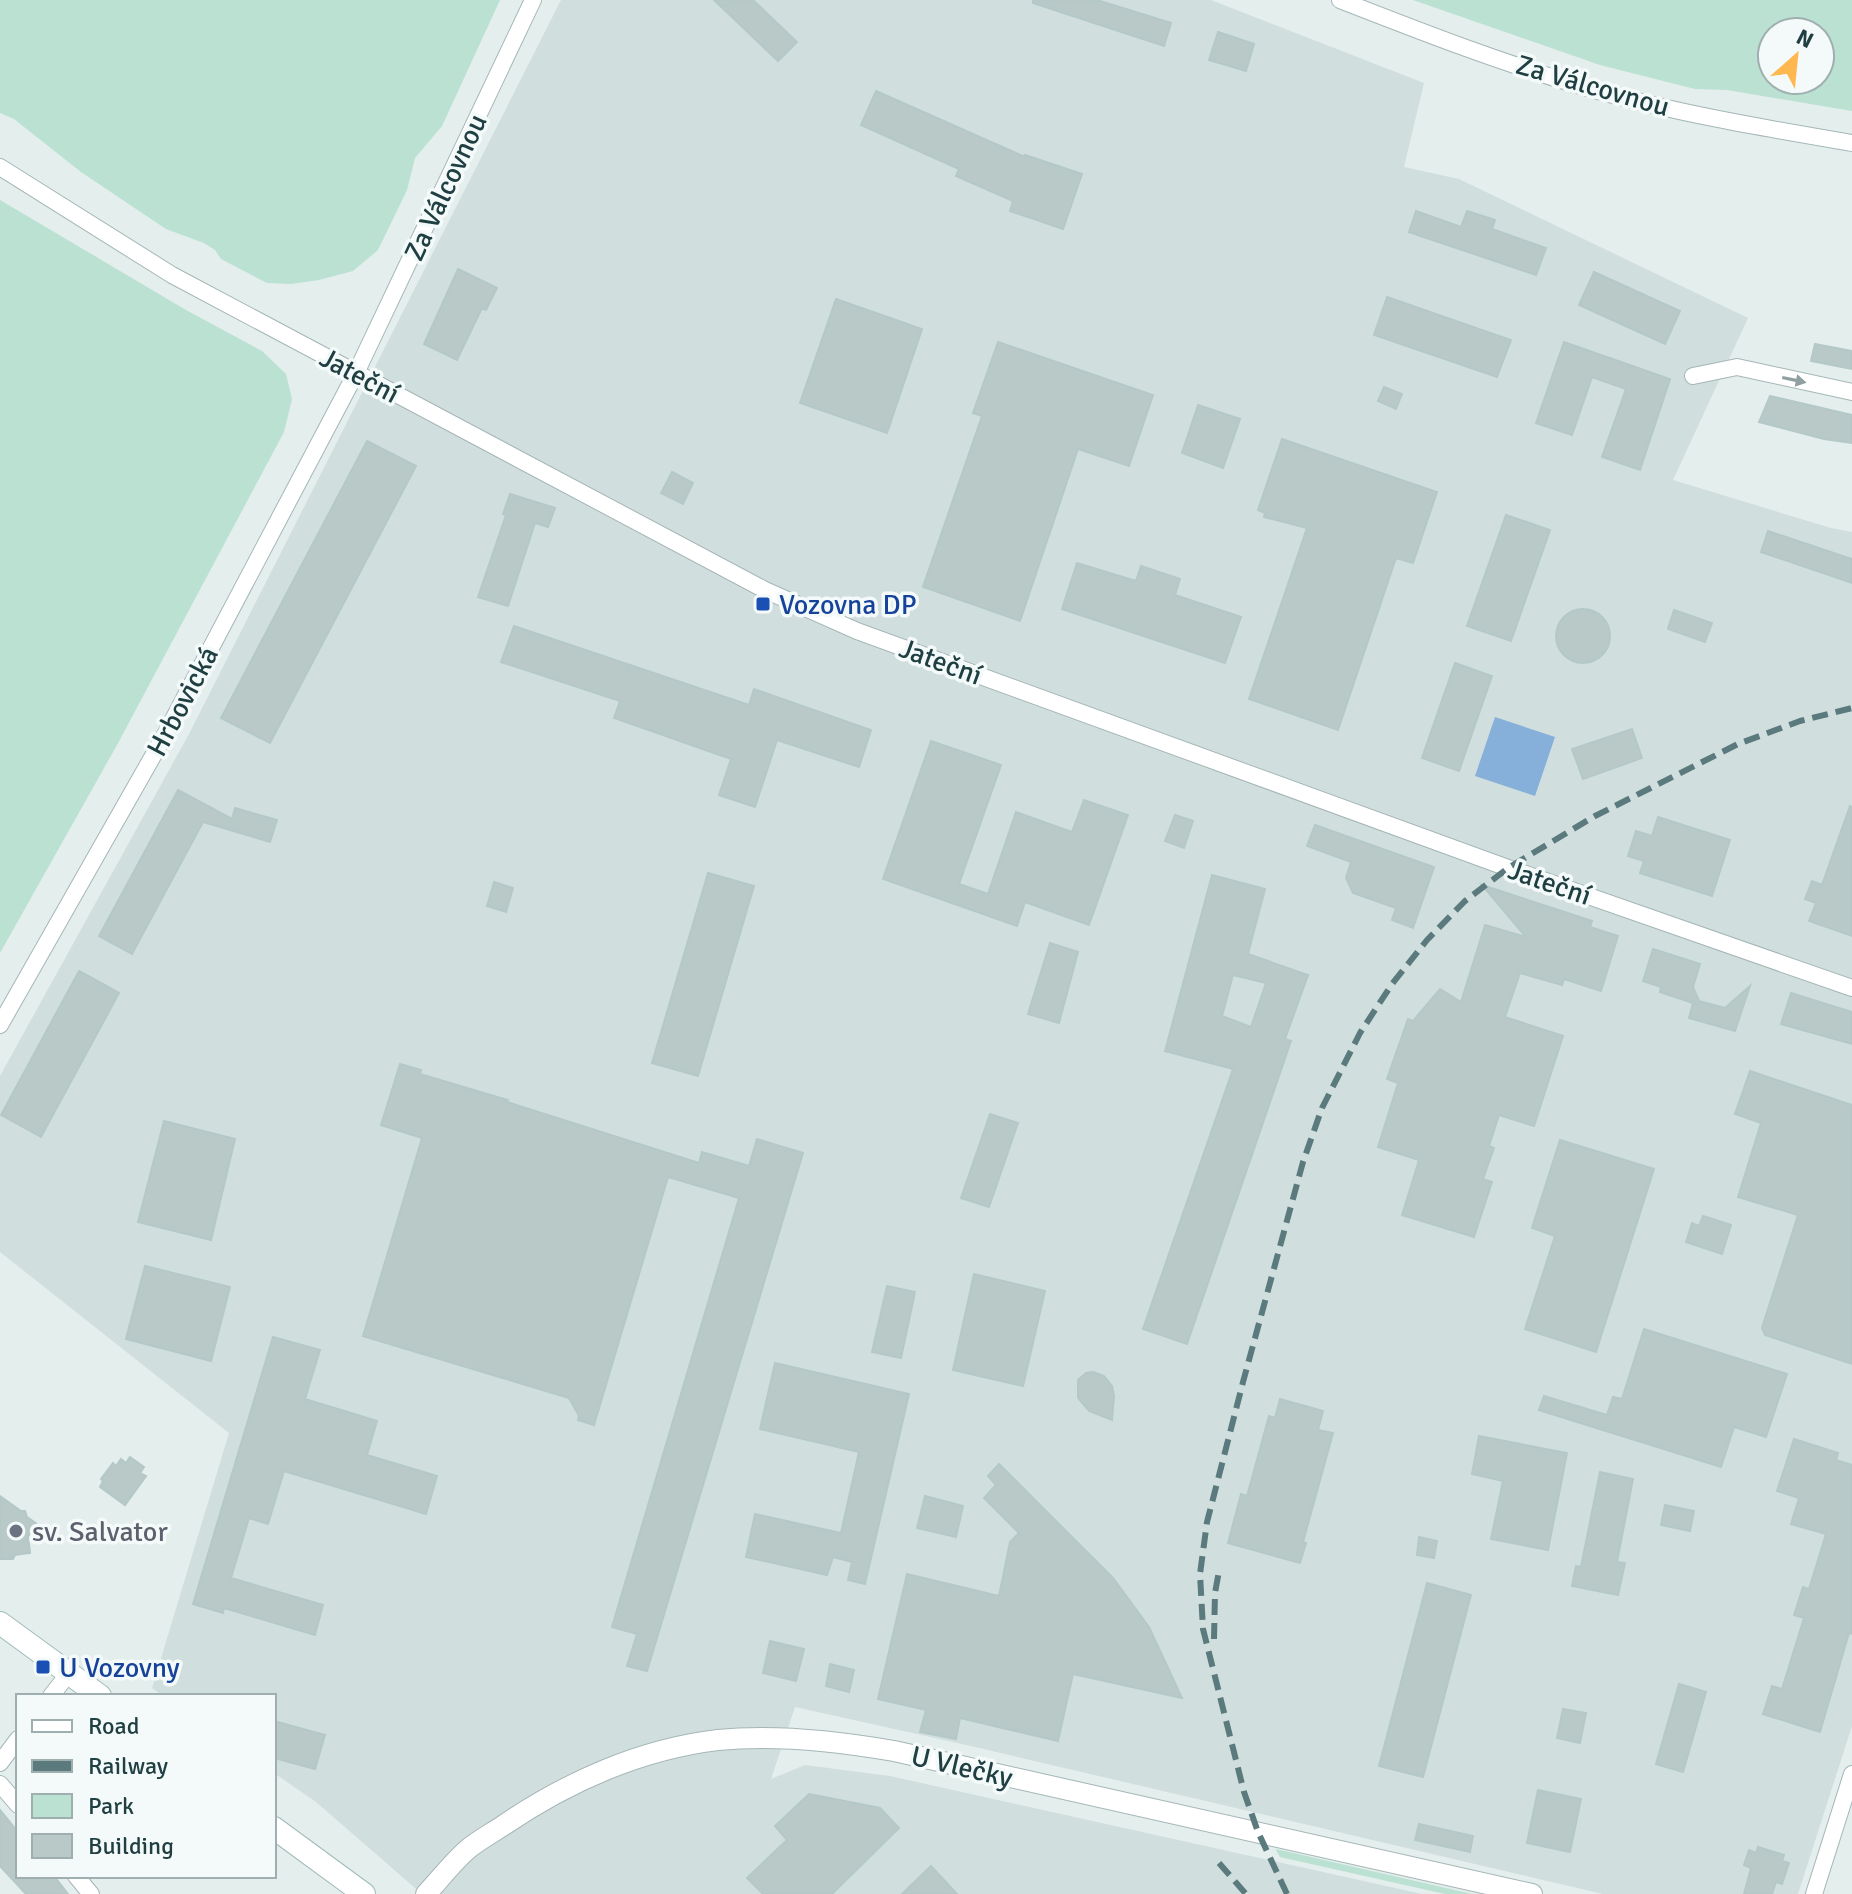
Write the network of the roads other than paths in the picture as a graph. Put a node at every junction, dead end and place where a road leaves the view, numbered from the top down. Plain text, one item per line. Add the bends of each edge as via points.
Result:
1 (533, 0) edge
2 (1340, 0) edge
3 (1852, 143) edge
4 (0, 167) edge
5 (356, 373) junction
6 (1693, 376) dead end
7 (1852, 392) edge
8 (1852, 988) edge
9 (0, 1025) edge
10 (0, 1623) edge
11 (69, 1673) junction
12 (53, 1694) edge
13 (97, 1694) edge
14 (16, 1742) edge
15 (0, 1763) edge
16 (1852, 1774) edge
17 (0, 1784) edge
18 (16, 1803) edge
19 (276, 1829) edge
20 (78, 1878) edge
21 (91, 1894) edge
22 (364, 1894) edge
23 (426, 1894) edge
24 (1532, 1894) edge
25 (1814, 1894) edge

1 - 5 street, Za Válcovnou
2 - 3 street, Za Válcovnou via 1589,88 1751,126
4 - 5 street, Jateční via 172,275
5 - 8 street, Jateční via 765,590 857,631
5 - 9 street, Hrbovická via 166,733
6 -> 7 street via 1737,367
10 - 11 main road
11 - 12 street
11 - 13 main road
14 - 15 street
16 - 25 street
17 - 18 street
19 - 22 main road
20 - 21 street
23 - 24 street, U Vlečky via 468,1849 538,1802 595,1773 718,1740 832,1740

